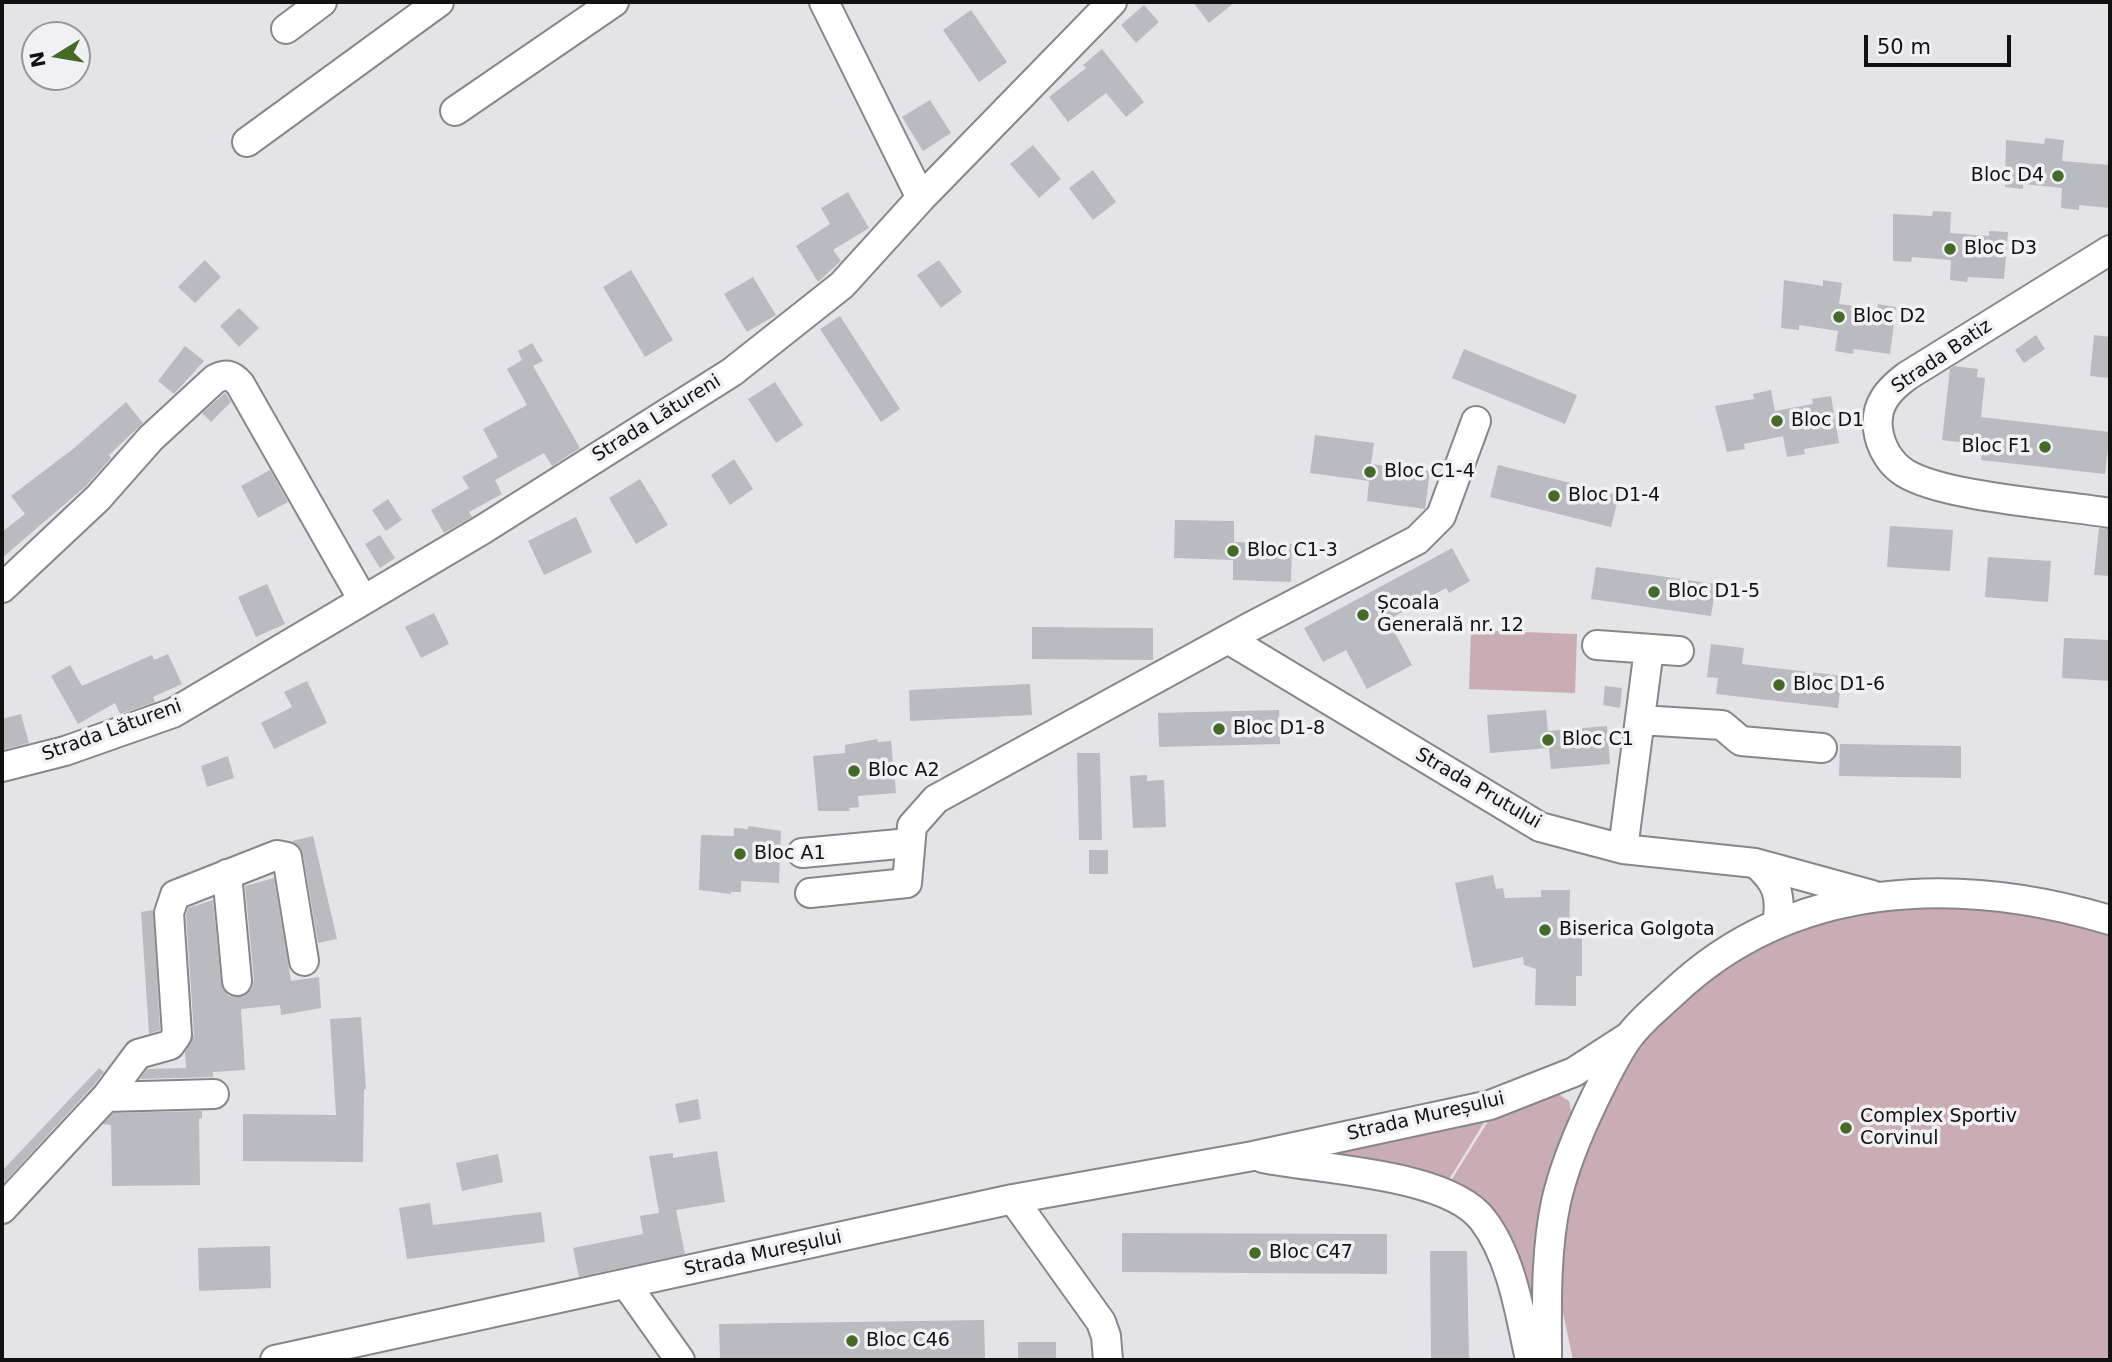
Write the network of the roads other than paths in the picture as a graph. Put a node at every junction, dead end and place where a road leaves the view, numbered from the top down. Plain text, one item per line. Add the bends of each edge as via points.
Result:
1 (322, 2) edge
2 (439, 2) edge
3 (614, 2) edge
4 (824, 2) edge
5 (1112, 2) edge
6 (286, 29) dead end
7 (455, 111) dead end
8 (247, 142) dead end
9 (921, 198) junction
10 (2110, 250) edge
11 (1476, 421) dead end
12 (2110, 513) edge
13 (2, 589) edge
14 (363, 600) junction
15 (1228, 639) junction
16 (1597, 645) dead end
17 (1649, 649) junction
18 (1679, 651) dead end
19 (1640, 720) junction
20 (1822, 748) dead end
21 (2, 767) edge
22 (909, 843) junction
23 (1623, 849) junction
24 (802, 853) dead end
25 (1755, 863) junction
26 (227, 874) junction
27 (810, 893) dead end
28 (1879, 897) junction
29 (2110, 920) edge
30 (1777, 924) junction
31 (304, 961) dead end
32 (237, 981) dead end
33 (1628, 1037) junction
34 (214, 1094) dead end
35 (106, 1097) junction
36 (1253, 1156) junction
37 (1013, 1199) junction
38 (2, 1209) edge
39 (626, 1284) junction
40 (275, 1360) edge
41 (680, 1360) edge
42 (1108, 1360) edge
43 (1530, 1360) edge
44 (1547, 1360) edge

1 - 6 street
2 - 8 street
3 - 7 street
4 - 9 street
5 - 9 street, Strada Lătureni
9 - 14 street, Strada Lătureni via 842,285 732,372
10 - 12 street, Strada Batiz via 1907,376 1884,397 1877,422 1879,437 1894,464 1922,481
11 - 15 street via 1441,516 1430,530 1402,550
13 - 14 street via 98,498 151,438 223,375 233,376 240,384
14 - 21 street, Strada Lătureni via 173,713 65,751
15 - 22 street via 936,799 912,826
15 - 23 street, Strada Prutului via 1525,820 1555,833
16 - 17 street
17 - 18 street
17 - 19 street
19 - 20 street via 1722,725 1741,741
19 - 23 street
22 - 24 street
22 - 27 street via 907,883
23 - 25 street, Strada Prutului
25 - 28 street, Strada Prutului
25 - 30 street via 1776,883
26 - 31 street via 276,855 287,858
26 - 32 street
26 - 35 street via 175,895 169,913 177,1035 170,1045 138,1054
28 - 29 street via 1987,894 2044,902
28 - 30 street
30 - 33 street via 1704,966
33 - 36 street, Strada Mureșului via 1574,1072 1500,1101
33 - 44 street via 1581,1128 1556,1199 1549,1246
34 - 35 street
35 - 38 street
36 - 37 street, Strada Mureșului
36 - 43 street, Strada Mureșului via 1418,1182 1467,1203 1485,1222 1499,1249
37 - 39 street, Strada Mureșului
37 - 42 street via 1101,1322
39 - 40 street, Strada Mureșului
39 - 41 street

